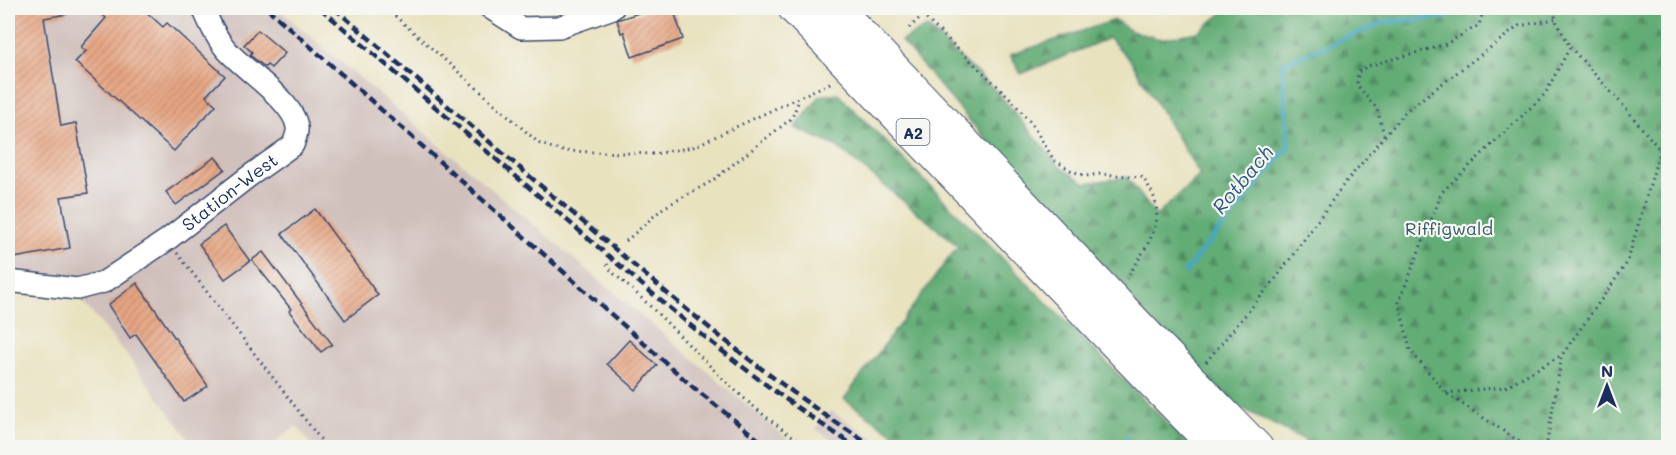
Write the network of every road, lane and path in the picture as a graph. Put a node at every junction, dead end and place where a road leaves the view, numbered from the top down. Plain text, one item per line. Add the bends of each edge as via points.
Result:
1 (203, 8) edge
2 (386, 8) edge
3 (490, 8) edge
4 (613, 8) edge
5 (795, 8) edge
6 (836, 8) edge
7 (931, 8) edge
8 (1484, 8) edge
9 (1556, 8) edge
10 (922, 15) junction
11 (1555, 20) junction
12 (909, 28) dead end
13 (1570, 47) junction
14 (832, 82) dead end
15 (800, 98) junction
16 (1668, 114) edge
17 (1384, 135) junction
18 (1660, 150) junction
19 (1668, 154) edge
20 (167, 240) junction
21 (626, 242) dead end
22 (1042, 246) junction
23 (607, 264) dead end
24 (8, 280) edge
25 (1134, 286) dead end
26 (1562, 355) junction
27 (1201, 356) dead end
28 (1446, 393) junction
29 (327, 447) edge
30 (812, 447) edge
31 (1217, 447) edge
32 (1257, 447) edge
33 (1529, 447) edge
34 (1546, 447) edge

1 - 20 lane, Station-West via 226,49 293,114 297,128 294,145
2 - 15 path via 540,144 563,151 655,154 693,147
3 - 4 lane via 521,28 559,27
5 - 22 highway, A2
6 - 22 highway, A2
7 - 10 path
8 - 17 path via 1479,25 1444,45 1358,72 1357,85 1377,109
9 - 11 path
10 - 12 path
10 - 25 path via 1009,97 1054,160 1086,176 1142,177 1151,188 1157,207 1155,225 1145,251 1127,278
11 - 13 path
11 - 17 path via 1519,26 1407,110
13 - 18 path
13 - 28 path via 1545,94 1442,192 1399,302 1410,350
14 - 15 path
15 - 21 path via 792,118 711,182 663,208
16 - 18 path
17 - 27 path via 1207,362
18 - 19 path
18 - 26 path via 1627,262
20 - 24 lane, Station-West via 104,282 77,289
20 - 29 path
22 - 31 highway, A2
22 - 32 highway, A2
23 - 30 path via 746,400 791,436
26 - 28 path via 1505,387
26 - 34 path
28 - 33 path

